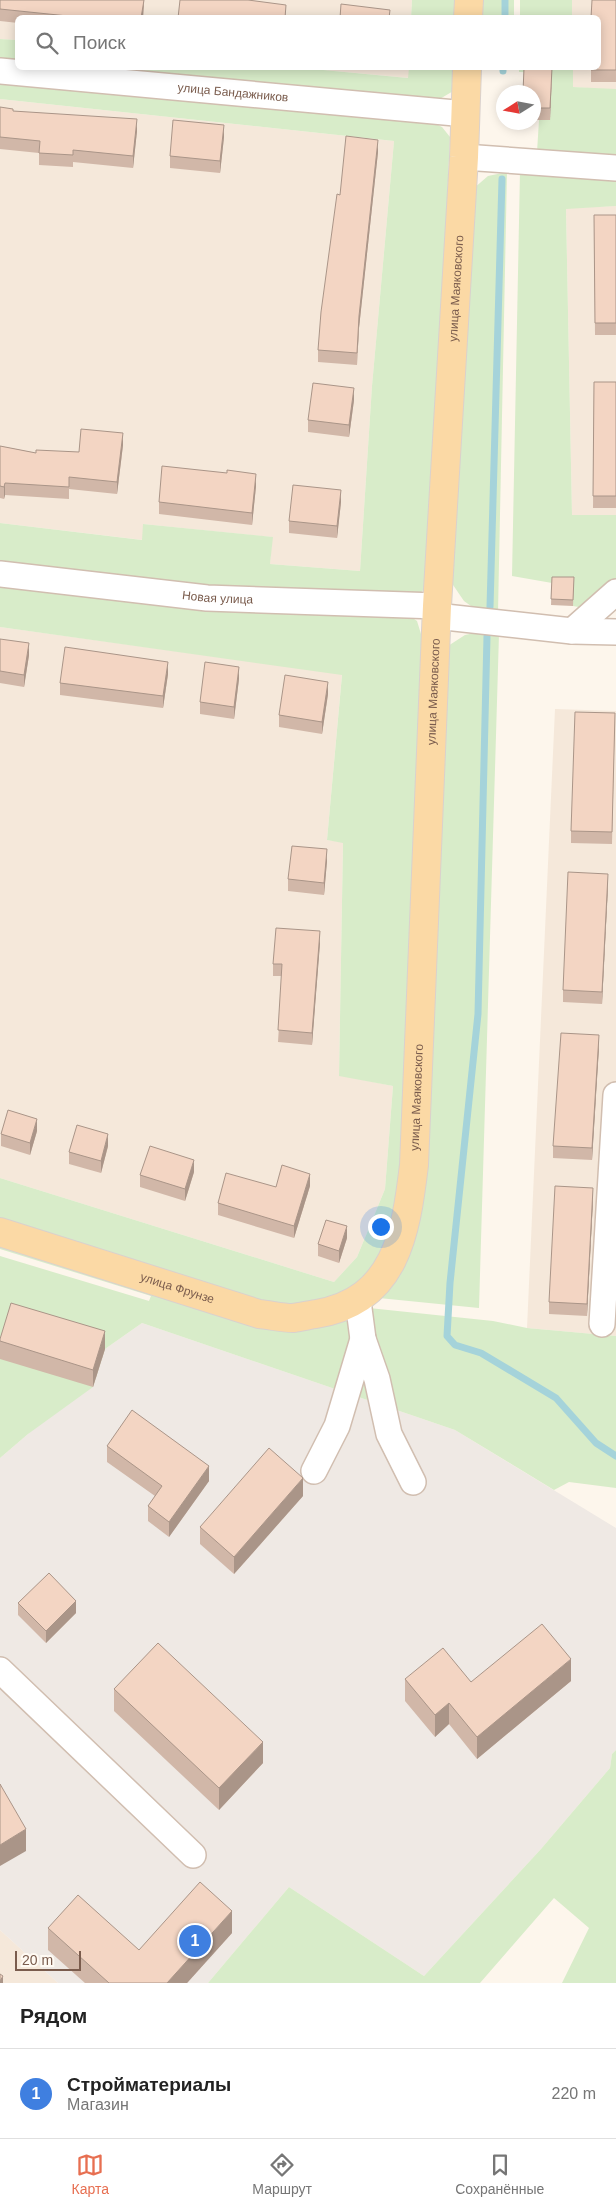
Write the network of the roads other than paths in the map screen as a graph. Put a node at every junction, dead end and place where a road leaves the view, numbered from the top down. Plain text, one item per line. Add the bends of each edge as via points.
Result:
1 (469, 0) edge
2 (468, 15) edge
3 (467, 70) edge
4 (0, 71) edge
5 (466, 114) junction
6 (464, 156) junction
7 (616, 168) edge
8 (0, 574) edge
9 (616, 592) edge
10 (436, 611) junction
11 (572, 631) junction
12 (616, 632) edge
13 (616, 1095) edge
14 (0, 1232) edge
15 (358, 1301) junction
16 (602, 1324) dead end
17 (363, 1339) junction
18 (314, 1471) dead end
19 (413, 1482) dead end
20 (0, 1670) edge
21 (193, 1855) dead end

1 - 2 main road
3 - 5 main road, улица Маяковского
4 - 5 street, улица Бандажников
5 - 6 main road, улица Маяковского
6 - 7 street
6 - 10 main road, улица Маяковского
8 - 10 street, Новая улица via 206,598
9 - 11 street
10 - 11 street, Новая улица
10 - 15 main road, улица Маяковского via 413,1174 408,1212 396,1252 381,1279
11 - 12 street, Новая улица
13 - 16 street
14 - 15 main road, улица Фрунзе via 259,1314 294,1318 328,1312
15 - 17 street
17 - 18 street via 337,1426
17 - 19 street via 377,1379 389,1434
20 - 21 street

